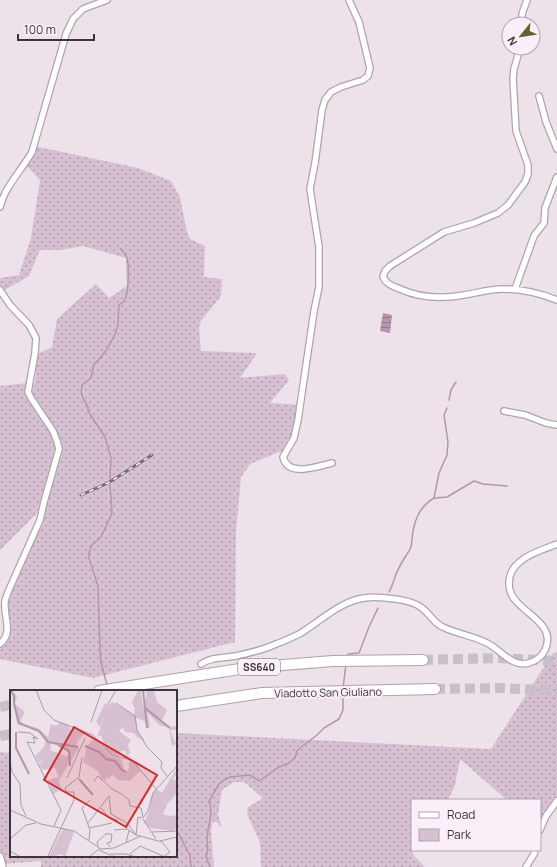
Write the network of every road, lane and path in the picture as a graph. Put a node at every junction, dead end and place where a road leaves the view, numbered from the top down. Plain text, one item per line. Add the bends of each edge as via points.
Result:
1 (107, 0) edge
2 (349, 0) edge
3 (527, 0) edge
4 (522, 16) edge
5 (518, 56) edge
6 (539, 96) dead end
7 (557, 149) edge
8 (557, 177) edge
9 (0, 207) edge
10 (515, 289) junction
11 (0, 290) edge
12 (557, 300) edge
13 (504, 411) dead end
14 (557, 425) edge
15 (332, 463) dead end
16 (557, 544) edge
17 (0, 644) edge
18 (423, 660) tunnel mouth
19 (201, 664) dead end
20 (435, 689) tunnel mouth
21 (106, 690) edge
22 (177, 706) edge
23 (557, 801) edge
24 (541, 828) edge
25 (535, 851) edge
26 (0, 856) edge
27 (3, 867) edge
28 (526, 867) edge

1 - 9 street via 83,9 73,19 66,34 32,152 13,180
2 - 15 street via 361,27 370,68 368,76 363,80 331,92 323,104 310,189 319,247 319,287 298,420 294,438 283,457 287,465 297,469
3 - 4 street
5 - 10 street via 513,79 516,131 528,165 525,182 503,210 486,219 444,232 390,266 384,277 389,284 409,293 428,297 462,296 491,289
6 - 7 street
8 - 10 street via 545,208 544,223 534,236
10 - 12 street
11 - 17 street via 29,325 36,338 28,392 53,431 59,450 40,520 4,602 7,633
13 - 14 street
16 - 19 street via 524,558 513,568 510,577 510,590 514,599 539,621 547,636 543,654 531,663 520,664 487,643 439,625 420,606 389,598 373,597 340,606 301,632 273,646 210,659
18 - 21 highway, SS640 via 333,661 246,668
20 - 22 highway, Viadotto San Giuliano via 262,693
23 - 24 street
25 - 28 street
26 - 27 street

